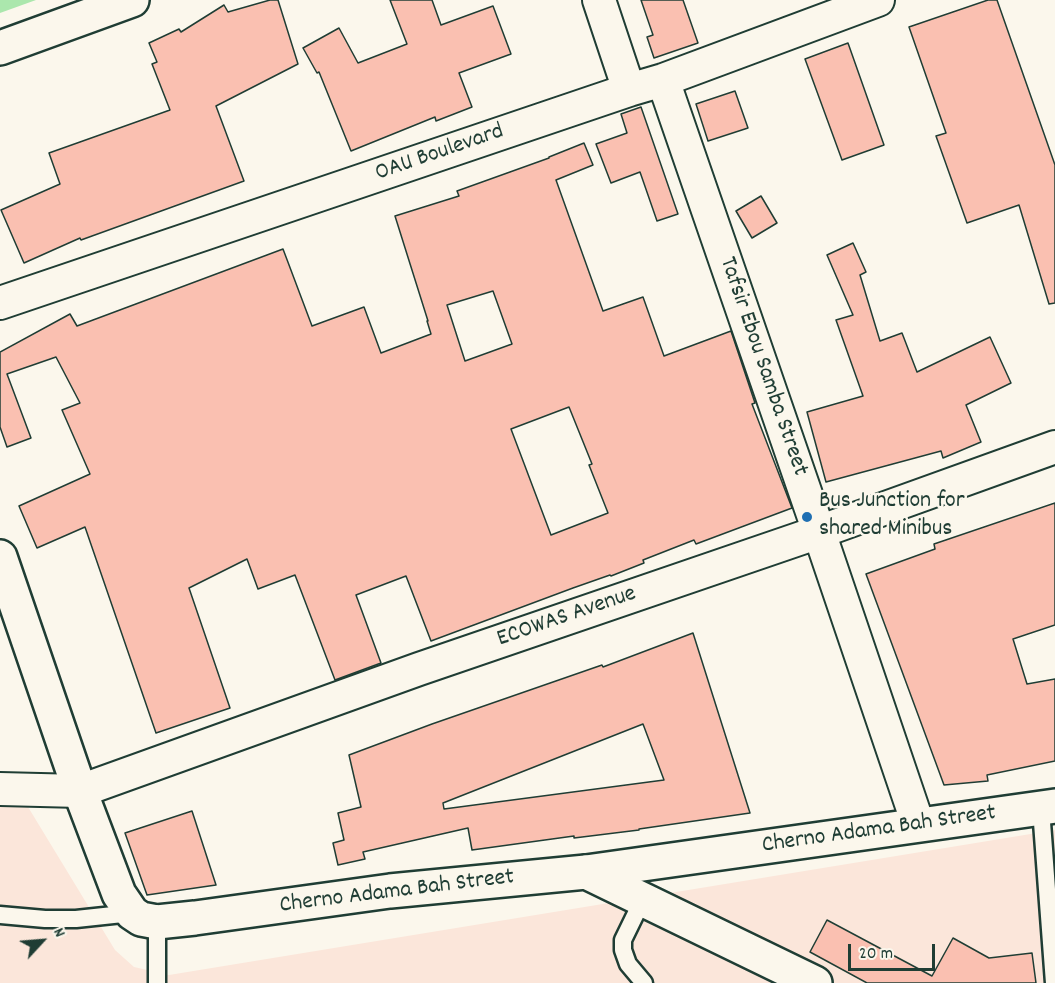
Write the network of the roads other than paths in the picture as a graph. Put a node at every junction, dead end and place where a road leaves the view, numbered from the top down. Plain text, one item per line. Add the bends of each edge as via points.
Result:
1 (132, 0) edge
2 (599, 0) edge
3 (878, 0) edge
4 (0, 48) edge
5 (663, 80) junction
6 (629, 90) junction
7 (0, 303) edge
8 (1055, 447) edge
9 (819, 532) junction
10 (0, 557) edge
11 (0, 789) edge
12 (80, 791) junction
13 (1048, 807) edge
14 (918, 824) junction
15 (586, 872) junction
16 (643, 899) junction
17 (0, 915) edge
18 (144, 918) junction
19 (157, 983) edge
20 (644, 983) edge
21 (815, 983) edge
22 (1054, 983) edge

1 - 4 main road
2 - 6 street
3 - 5 street, OAU Boulevard
5 - 6 street, OAU Boulevard
5 - 9 street, Tafsir Ebou Samba Street
6 - 7 street, OAU Boulevard
8 - 9 street, ECOWAS Avenue
9 - 12 street, ECOWAS Avenue via 419,669
9 - 14 street, Tafsir Ebou Samba Street
10 - 12 main road
11 - 12 street
12 - 18 main road via 119,894
13 - 14 main road, Cherno Adama Bah Street
13 - 22 lane
14 - 15 main road, Cherno Adama Bah Street
15 - 16 main road
15 - 18 main road, Cherno Adama Bah Street via 390,891 195,918
16 - 20 lane via 623,940 623,950 628,964
16 - 21 main road
17 - 18 lane via 45,919
18 - 19 lane

